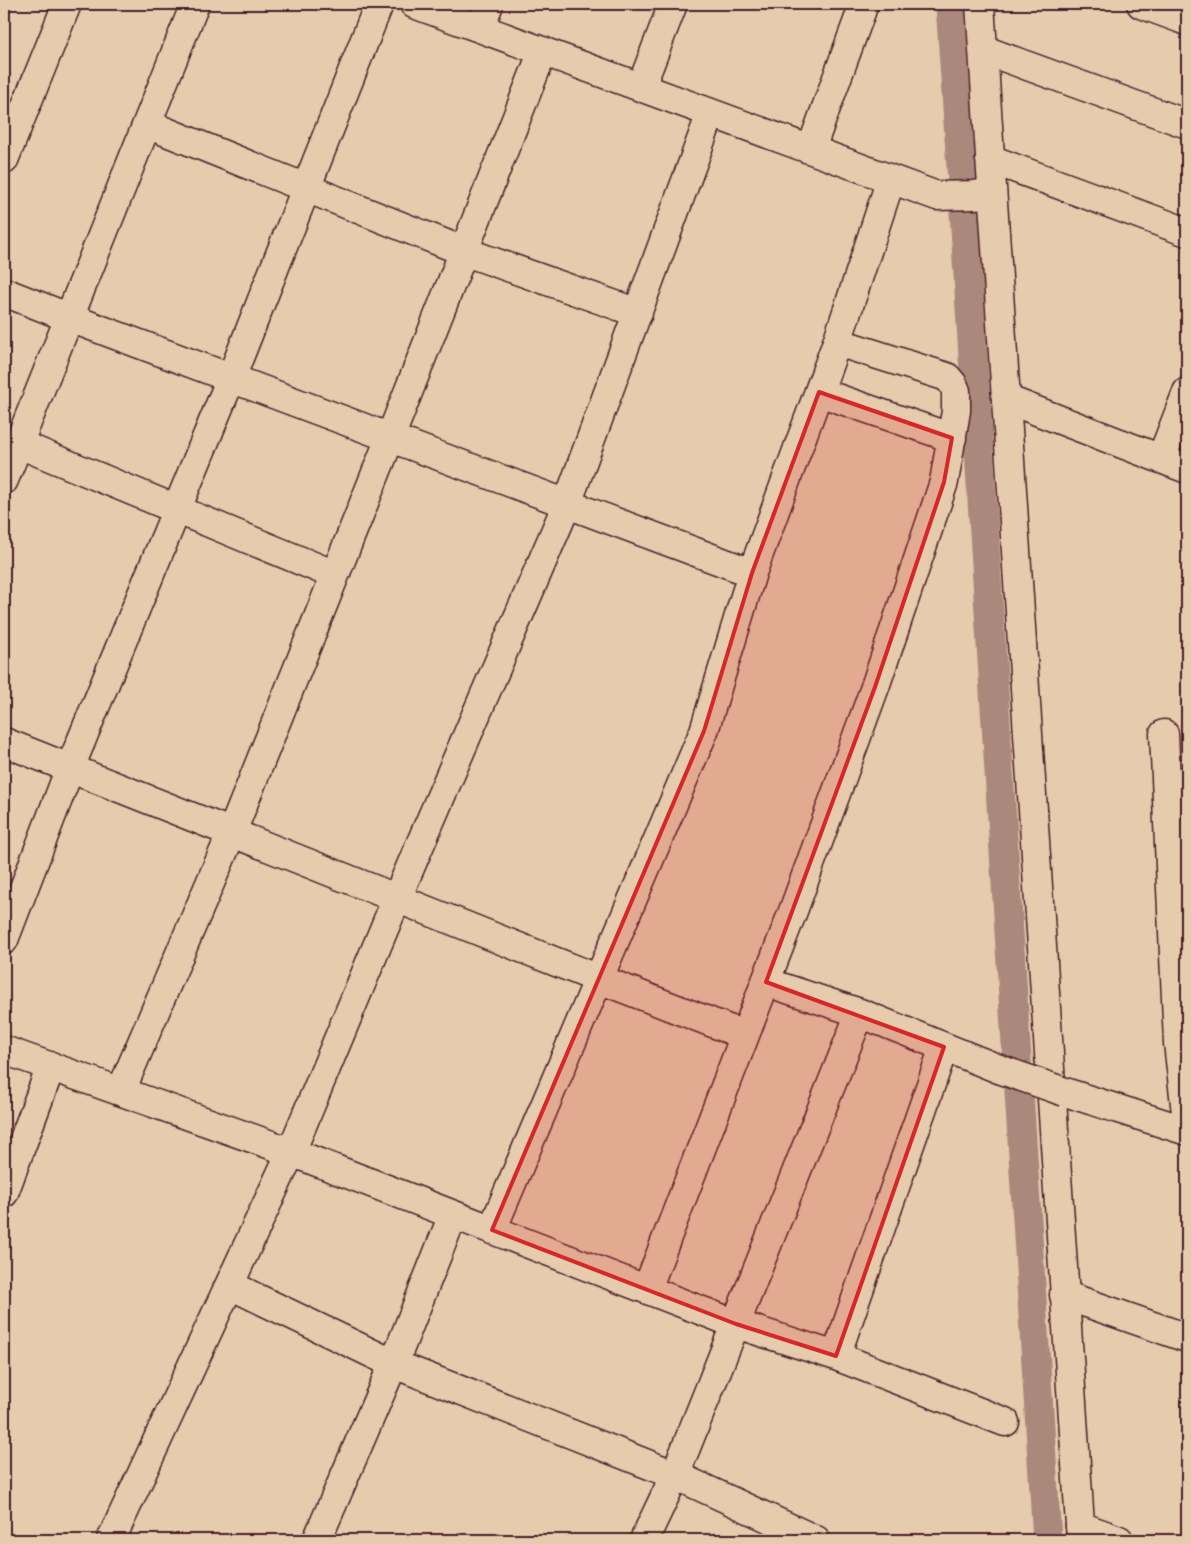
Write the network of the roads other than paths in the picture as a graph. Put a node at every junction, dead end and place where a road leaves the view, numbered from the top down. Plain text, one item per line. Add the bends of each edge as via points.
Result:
1 (67, 4) edge
2 (195, 4) edge
3 (379, 4) edge
4 (414, 4) edge
5 (673, 4) edge
6 (864, 4) edge
7 (980, 4) edge
8 (1141, 4) edge
9 (484, 16) edge
10 (1187, 21) edge
11 (984, 50) junction
12 (543, 51) junction
13 (641, 87) junction
14 (711, 113) junction
15 (147, 124) junction
16 (1187, 124) edge
17 (811, 149) junction
18 (990, 159) junction
19 (4, 160) edge
20 (891, 179) junction
21 (306, 189) junction
22 (983, 194) junction
23 (1187, 232) edge
24 (464, 251) junction
25 (4, 292) edge
26 (638, 312) junction
27 (70, 318) junction
28 (837, 342) junction
29 (231, 378) junction
30 (819, 392) junction
31 (1187, 392) edge
32 (1006, 399) junction
33 (390, 438) junction
34 (952, 438) junction
35 (19, 444) junction
36 (1161, 459) junction
37 (1187, 469) edge
38 (4, 480) edge
39 (567, 504) junction
40 (176, 510) junction
41 (752, 573) junction
42 (335, 575) junction
43 (1164, 734) dead end
44 (4, 742) edge
45 (70, 768) junction
46 (232, 832) junction
47 (1187, 837) edge
48 (1171, 877) junction
49 (398, 898) junction
50 (4, 940) edge
51 (599, 979) junction
52 (766, 982) junction
53 (860, 1013) junction
54 (744, 1036) junction
55 (944, 1047) junction
56 (4, 1050) edge
57 (51, 1066) junction
58 (121, 1091) junction
59 (1187, 1122) edge
60 (1187, 1132) edge
61 (291, 1152) junction
62 (4, 1194) edge
63 (453, 1215) junction
64 (492, 1230) junction
65 (230, 1285) junction
66 (648, 1290) junction
67 (1064, 1295) junction
68 (736, 1324) junction
69 (1187, 1338) edge
70 (836, 1356) junction
71 (394, 1364) junction
72 (1005, 1422) dead end
73 (675, 1475) junction
74 (1080, 1533) edge
75 (111, 1540) edge
76 (317, 1540) edge
77 (644, 1540) edge
78 (816, 1540) edge
79 (1119, 1540) edge

1 - 19 street
2 - 15 street
3 - 21 street
4 - 9 street
5 - 13 street
6 - 17 street
7 - 11 street
8 - 10 street
9 - 12 street
11 - 16 street
11 - 18 street
12 - 13 street
12 - 24 street
13 - 14 street
14 - 17 street
14 - 26 street
15 - 21 street
15 - 27 street
17 - 20 street
18 - 22 street
18 - 23 street
20 - 22 street via 937,196
20 - 28 street
21 - 24 street
21 - 29 street
22 - 32 street
24 - 26 street
24 - 33 street
25 - 27 street
26 - 39 street
27 - 29 street
27 - 35 street
28 - 30 street
28 - 34 street via 947,376 956,391
29 - 33 street
29 - 40 street
30 - 34 street
30 - 41 street
31 - 36 street
32 - 36 street
32 - 67 street
33 - 39 street
33 - 42 street
34 - 52 street via 944,482 875,687
35 - 38 street
35 - 40 street
36 - 37 street
39 - 41 street
39 - 49 street
40 - 42 street
40 - 45 street
41 - 51 street via 704,731
42 - 46 street
43 - 48 street
44 - 45 street
45 - 46 street
45 - 50 street
46 - 49 street
46 - 58 street
47 - 48 street
48 - 59 street via 1178,1042
49 - 51 street
49 - 61 street
51 - 54 street
51 - 64 street
52 - 53 street
52 - 54 street
53 - 55 street
53 - 68 street
54 - 66 street
55 - 60 street, bridge via 999,1069
55 - 70 street
56 - 57 street
57 - 58 street
57 - 62 street
58 - 61 street
61 - 63 street
61 - 65 street
63 - 64 street
63 - 71 street
64 - 66 street
65 - 71 street
65 - 75 street
66 - 68 street
67 - 69 street
67 - 74 street
68 - 70 street
68 - 73 street
70 - 72 street
71 - 73 street
71 - 76 street
73 - 77 street
73 - 78 street
74 - 79 street

